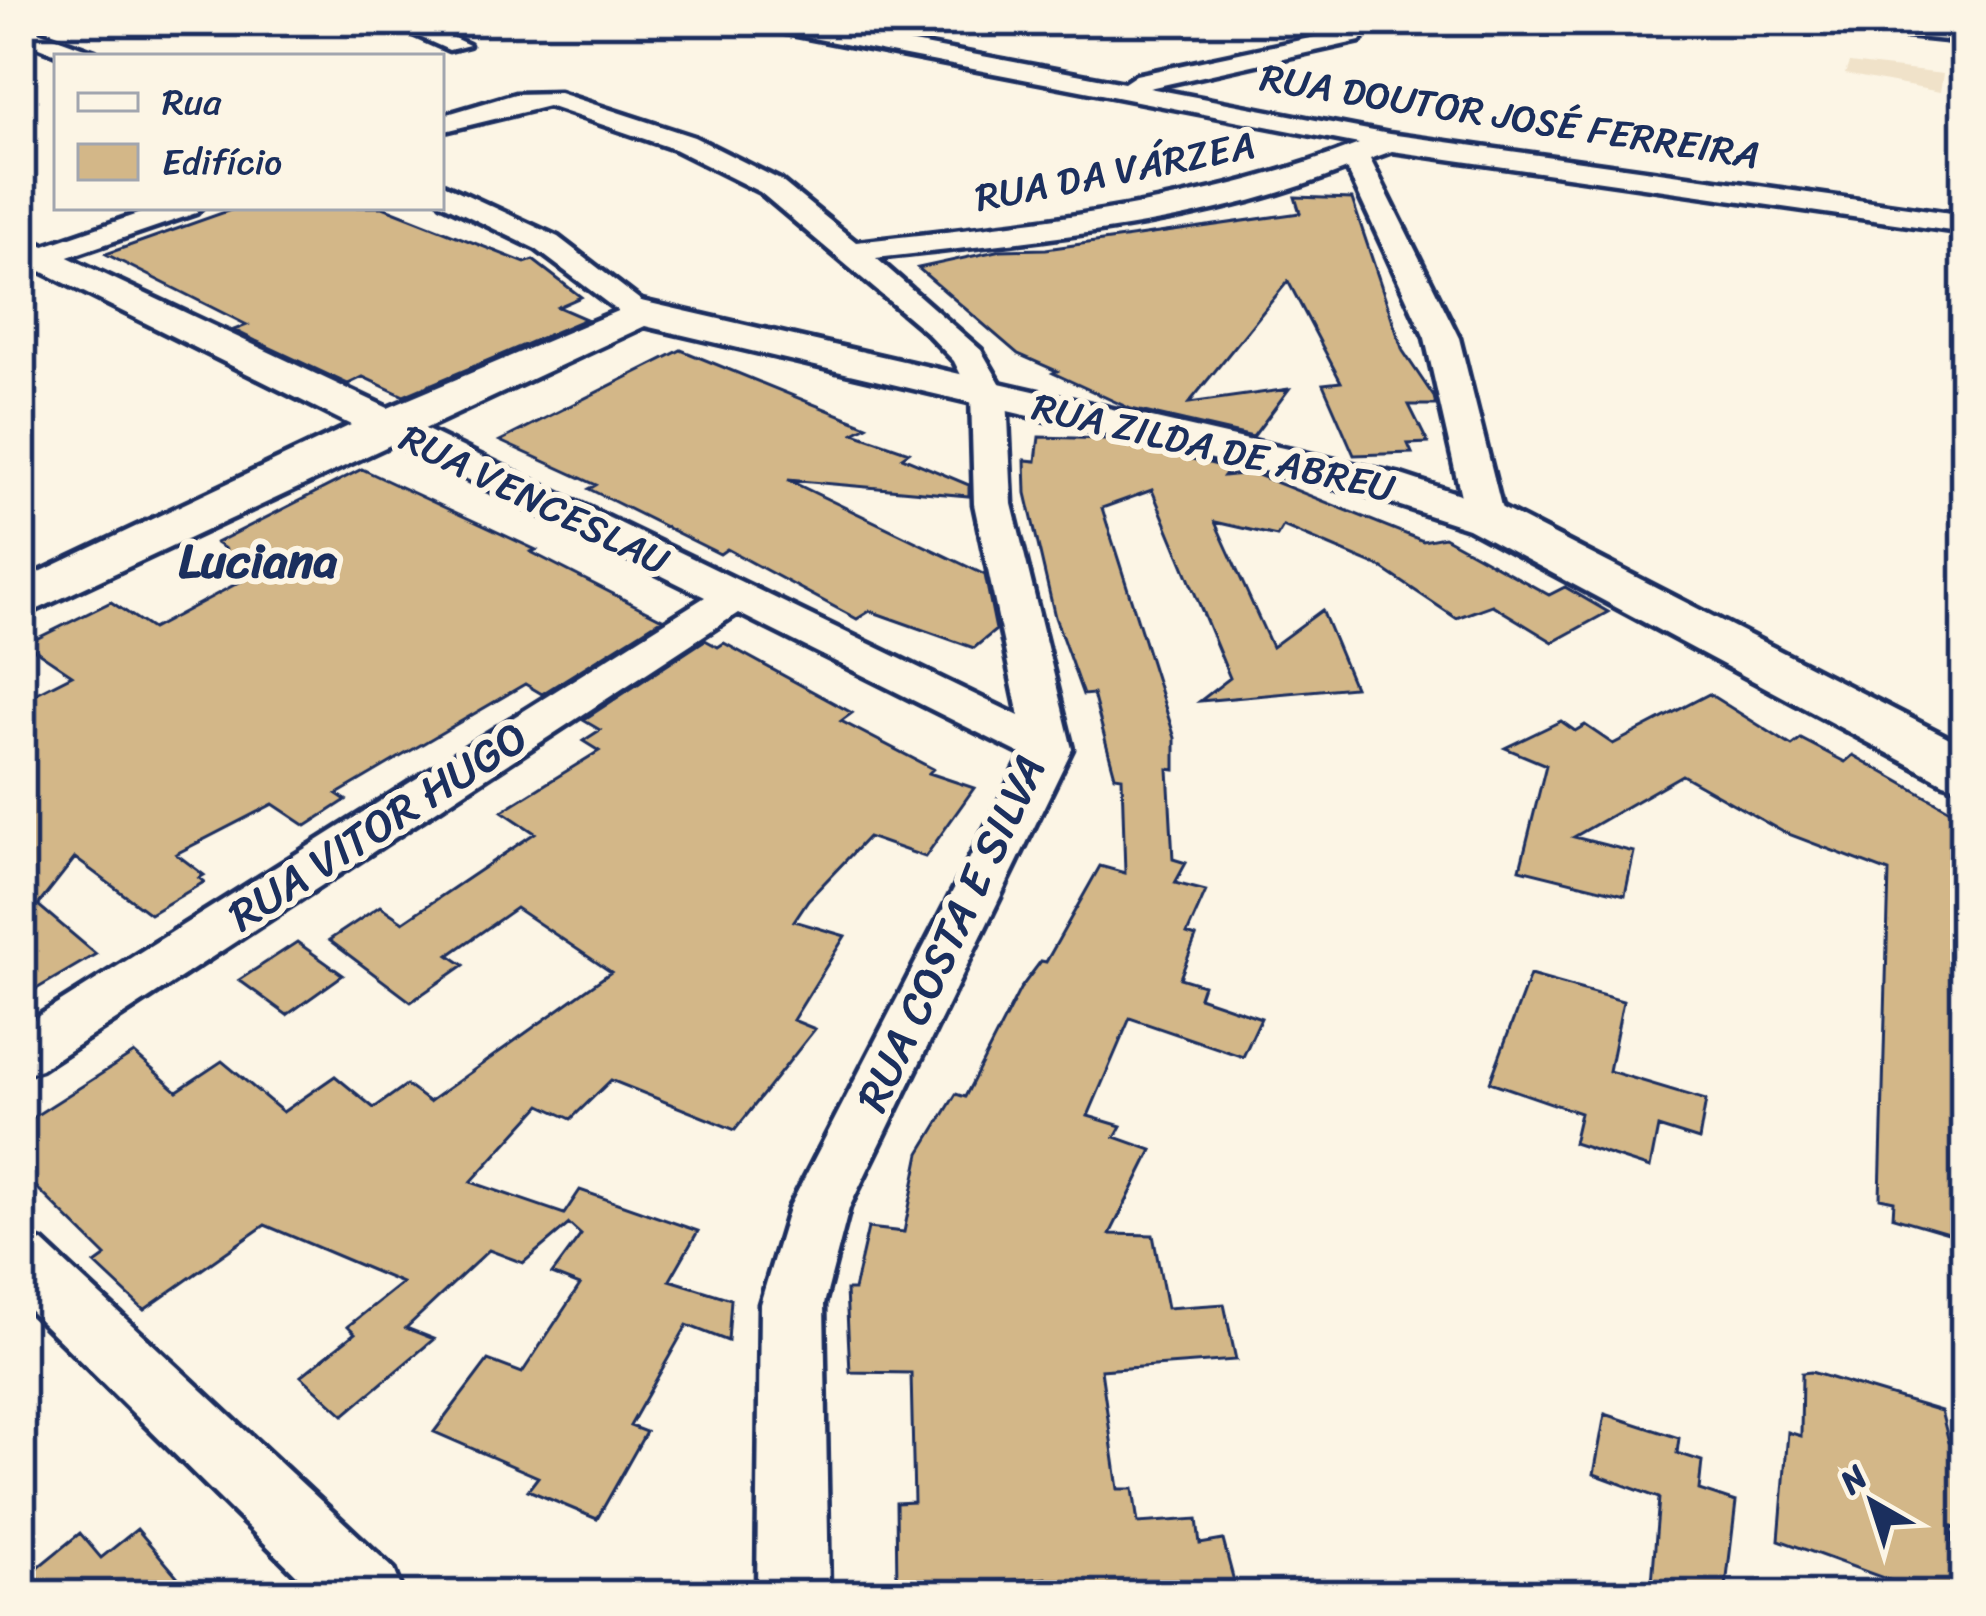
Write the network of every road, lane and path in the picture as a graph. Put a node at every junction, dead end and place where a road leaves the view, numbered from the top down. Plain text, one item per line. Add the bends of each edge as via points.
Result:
1 (396, 21) edge
2 (761, 21) edge
3 (1361, 21) edge
4 (1829, 21) edge
5 (21, 32) edge
6 (1965, 35) edge
7 (457, 45) dead end
8 (78, 54) edge
9 (1107, 88) junction
10 (444, 123) edge
11 (1389, 142) junction
12 (1355, 157) junction
13 (444, 193) edge
14 (176, 210) edge
15 (1965, 224) edge
16 (850, 252) junction
17 (28, 256) edge
18 (640, 313) junction
19 (989, 395) junction
20 (387, 425) junction
21 (1485, 518) junction
22 (734, 597) junction
23 (21, 602) edge
24 (1049, 749) junction
25 (1965, 770) edge
26 (21, 1054) edge
27 (21, 1261) edge
28 (368, 1595) edge
29 (793, 1595) edge

1 - 7 street
2 - 9 street, RUA DOUTOR JOSÉ FERREIRA
3 - 9 street via 1352,36 1300,51
4 - 6 street
5 - 8 street
9 - 11 street, RUA DOUTOR JOSÉ FERREIRA
10 - 16 street via 550,98 684,143 770,186
11 - 12 street, RUA DA VÁRZEA
11 - 15 street, RUA DOUTOR JOSÉ FERREIRA
12 - 16 street, RUA DA VÁRZEA via 1189,204
12 - 21 street via 1442,338
13 - 18 street, RUA ZILDA DE ABREU via 547,243
14 - 17 street
16 - 19 street via 938,325 969,357
17 - 20 street, RUA VENCESLAU
18 - 19 street, RUA ZILDA DE ABREU
18 - 20 street
19 - 21 street, RUA ZILDA DE ABREU via 1384,485
19 - 24 street, RUA COSTA E SILVA via 993,504
20 - 22 street, RUA VENCESLAU
20 - 23 street
21 - 25 street, RUA ZILDA DE ABREU
22 - 24 street, RUA VENCESLAU
22 - 26 street, RUA VITOR HUGO
24 - 29 street, RUA COSTA E SILVA via 819,1208 800,1262 792,1304
27 - 28 street

